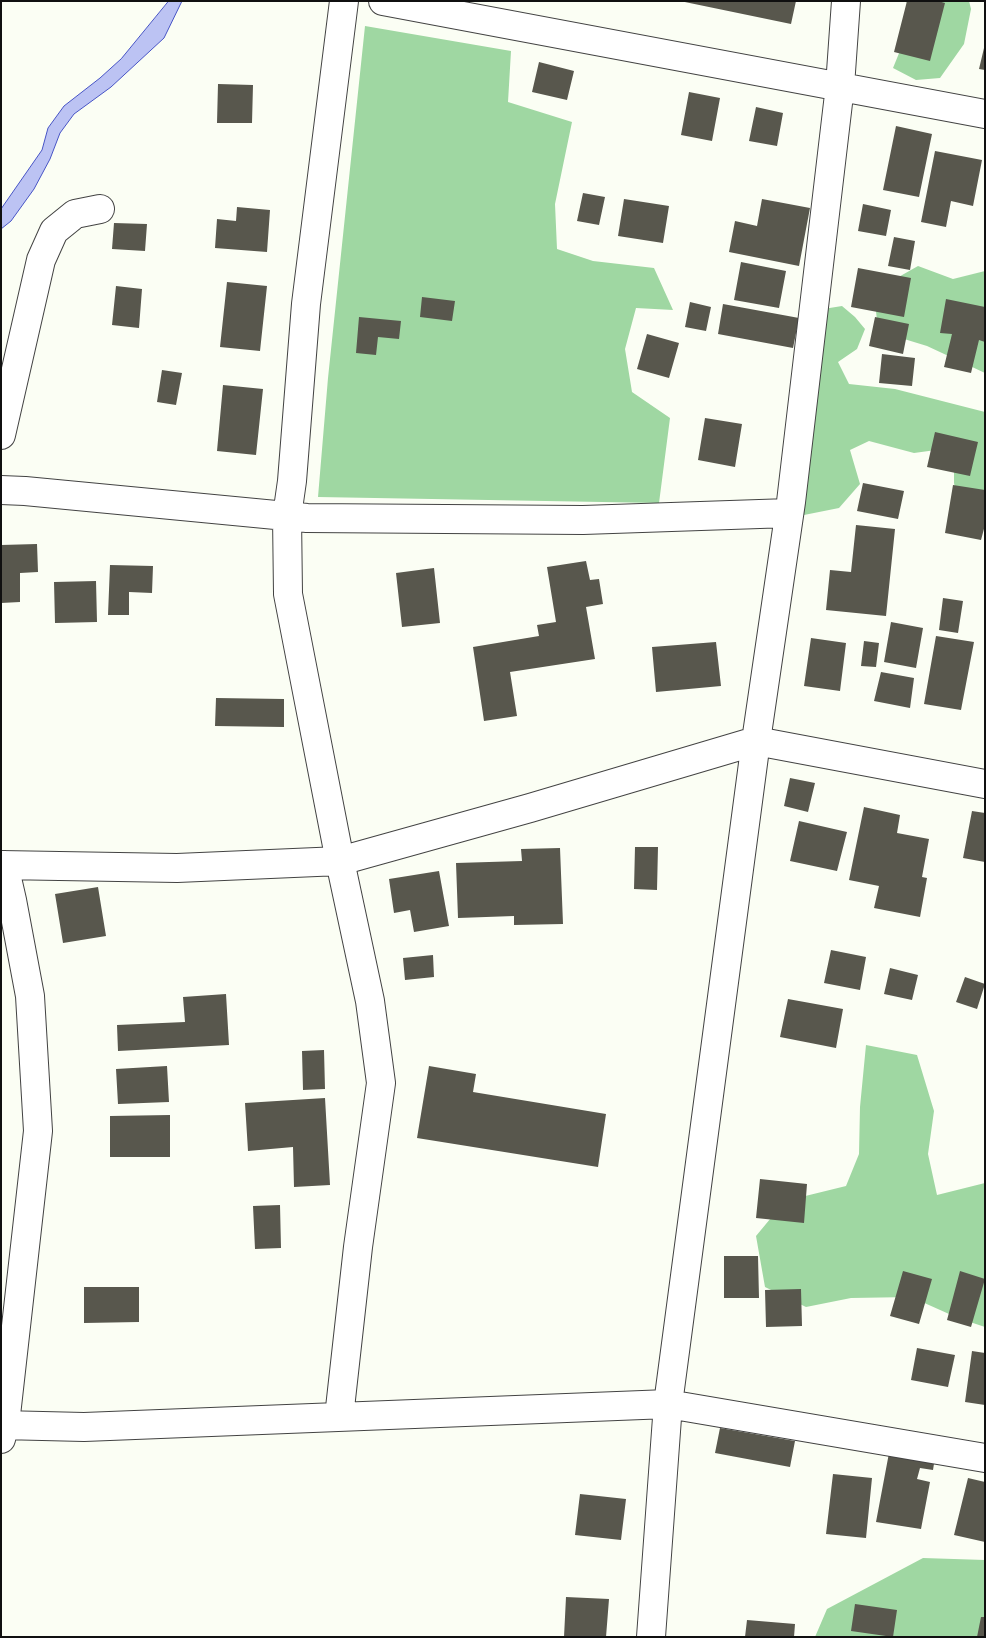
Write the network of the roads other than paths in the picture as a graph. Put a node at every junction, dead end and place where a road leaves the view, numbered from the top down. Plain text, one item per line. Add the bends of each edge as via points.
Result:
1 (344, 1) edge
2 (383, 1) edge
3 (846, 1) edge
4 (840, 86) junction
5 (985, 114) edge
6 (100, 209) dead end
7 (1, 436) edge
8 (1, 490) edge
9 (789, 513) junction
10 (287, 516) junction
11 (756, 741) junction
12 (985, 784) edge
13 (340, 861) junction
14 (2, 865) edge
15 (668, 1404) junction
16 (339, 1417) junction
17 (2, 1430) edge
18 (985, 1458) edge
19 (651, 1637) edge

1 - 10 street via 306,304
2 - 4 street
3 - 4 street
4 - 5 street
4 - 9 street
6 - 7 street via 75,214 54,231 41,260
8 - 10 street
9 - 10 street via 583,520
9 - 11 street
10 - 13 street via 288,594
11 - 12 street
11 - 13 street
11 - 15 street
13 - 14 street via 177,868
13 - 16 street via 370,1001 381,1082
14 - 17 street via 30,996 38,1131
15 - 16 street
15 - 18 street
15 - 19 street
16 - 17 street

